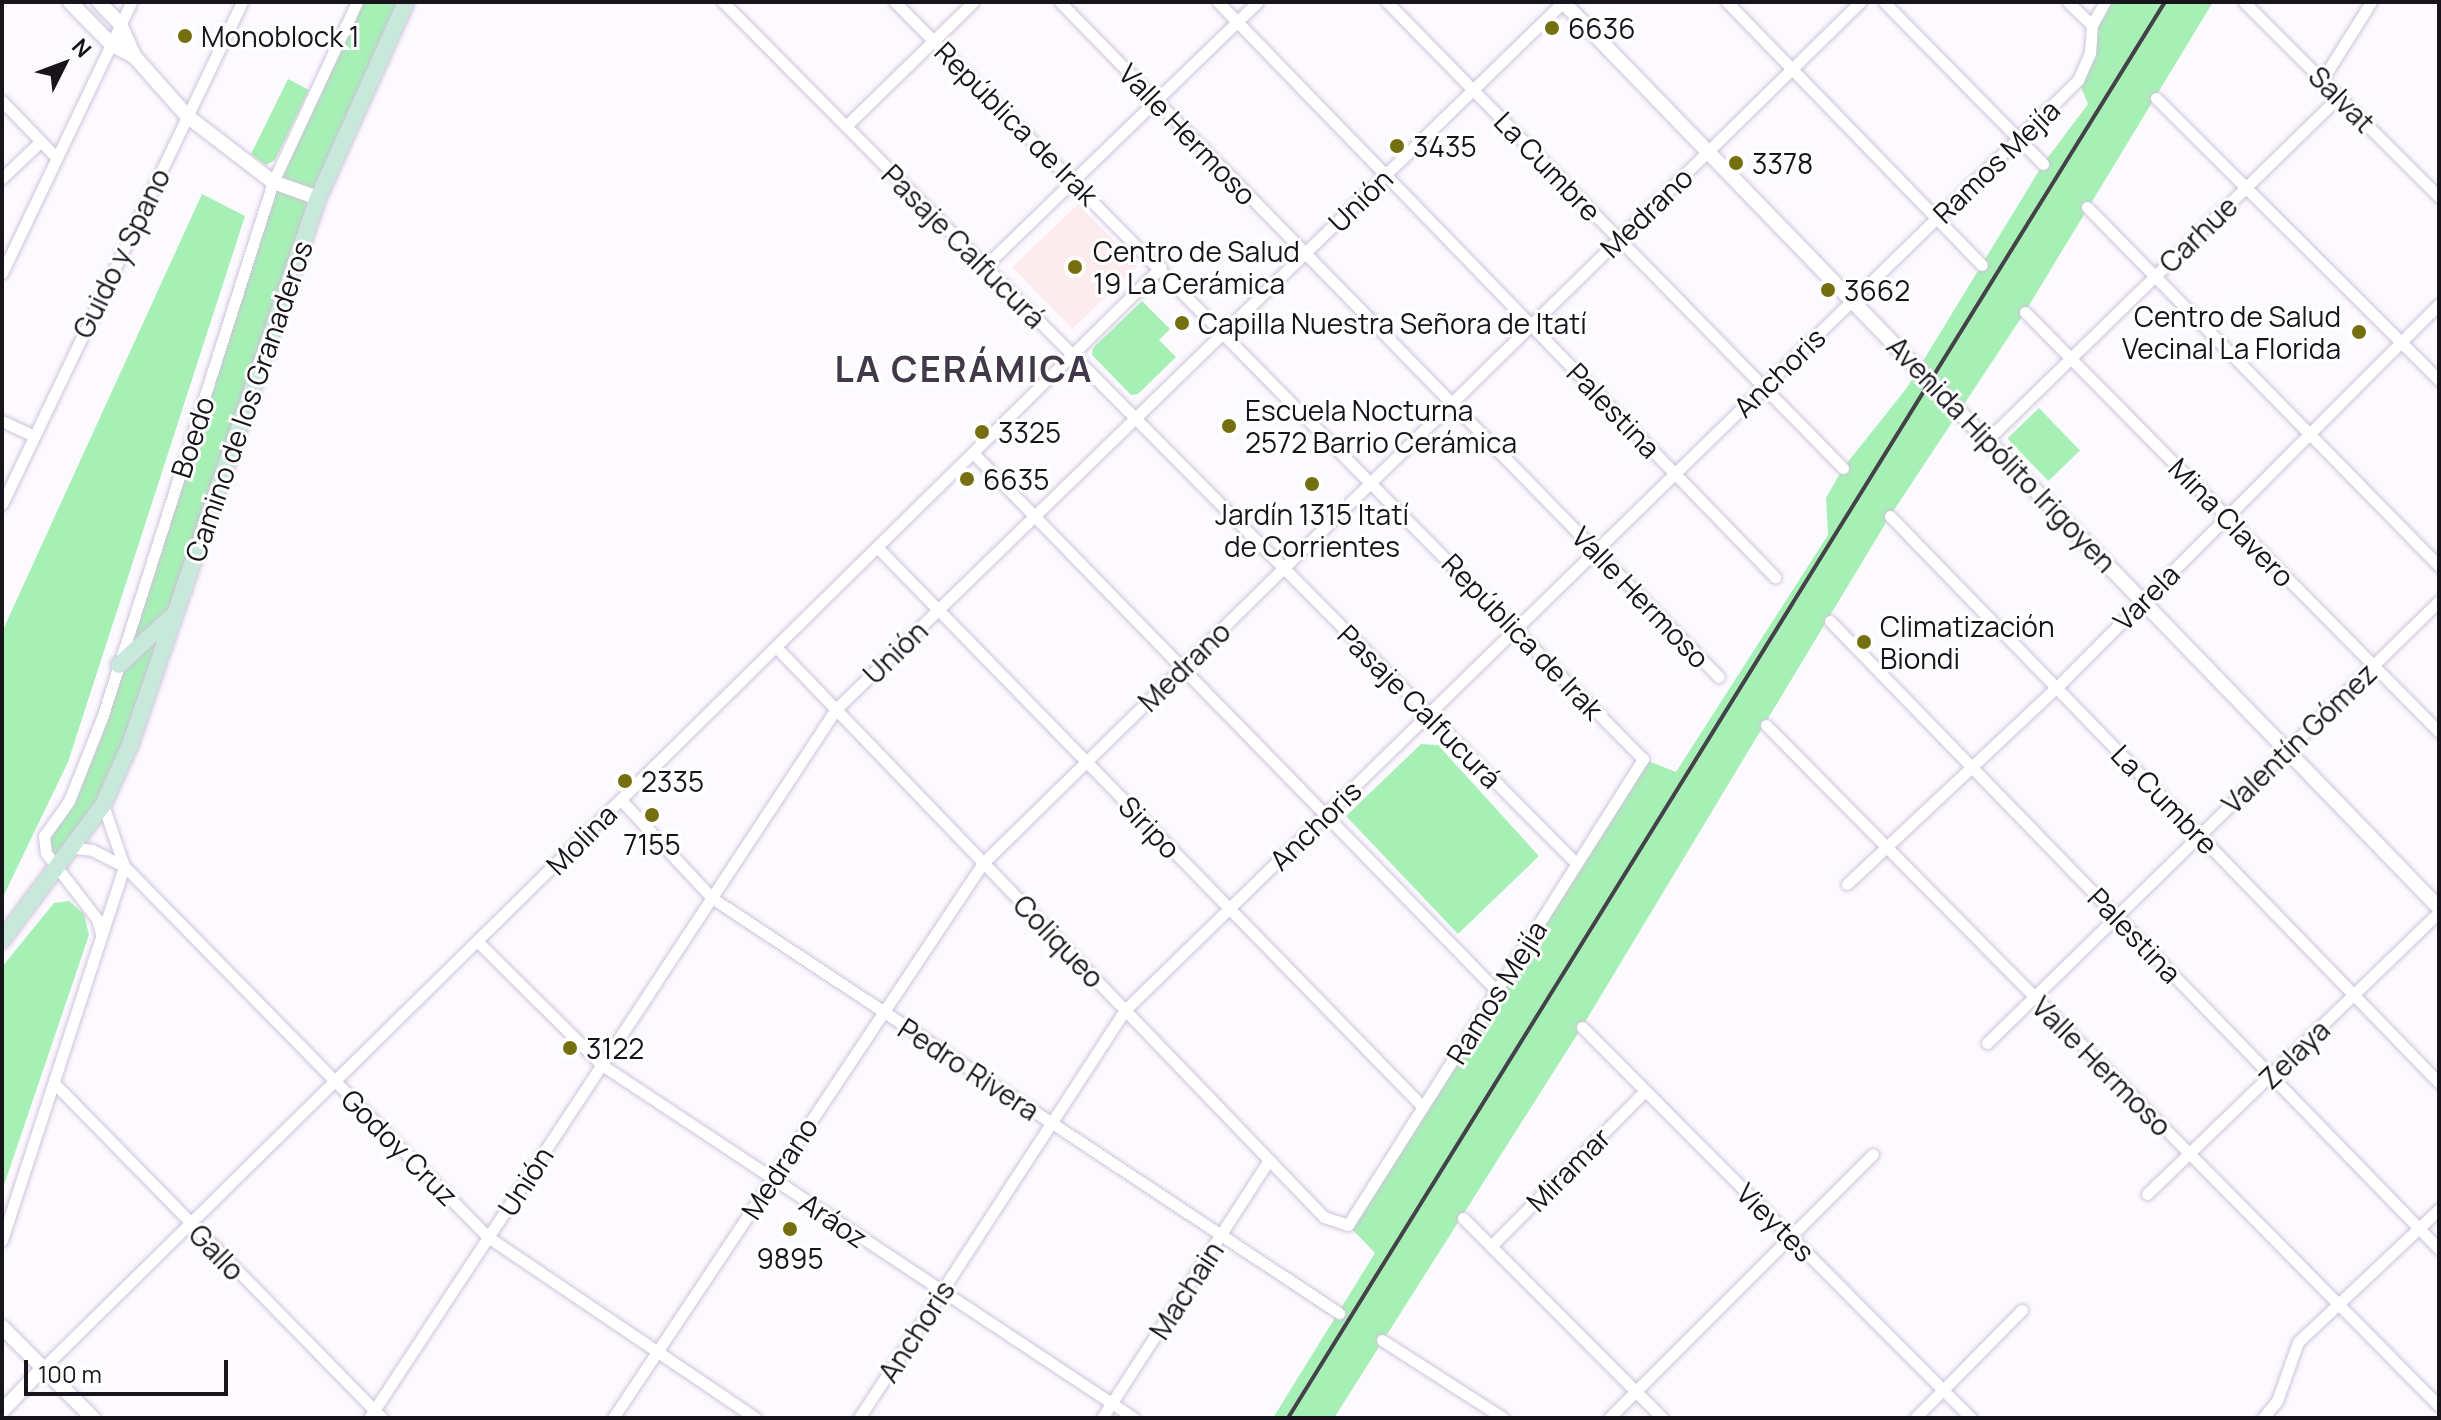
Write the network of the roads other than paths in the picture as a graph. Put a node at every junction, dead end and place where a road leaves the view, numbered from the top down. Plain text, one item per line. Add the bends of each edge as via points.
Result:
1 (70, 2) edge
2 (99, 2) edge
3 (131, 2) edge
4 (242, 2) edge
5 (357, 2) edge
6 (406, 2) edge
7 (723, 2) edge
8 (895, 2) edge
9 (973, 2) edge
10 (1060, 2) edge
11 (1218, 2) edge
12 (1257, 2) edge
13 (1387, 2) edge
14 (1563, 2) edge
15 (1727, 2) edge
16 (1860, 2) edge
17 (1884, 2) edge
18 (2068, 2) edge
19 (2105, 2) edge
20 (2244, 2) edge
21 (2371, 2) edge
22 (1237, 22) junction
23 (120, 24) junction
24 (2092, 25) junction
25 (934, 41) junction
26 (111, 44) junction
27 (134, 56) junction
28 (1793, 68) junction
29 (2322, 80) junction
30 (1473, 90) junction
31 (2339, 97) junction
32 (2156, 98) dead end
33 (1156, 100) junction
34 (2, 101) edge
35 (187, 116) junction
36 (846, 126) junction
37 (2018, 139) junction
38 (40, 142) junction
39 (1709, 151) junction
40 (55, 156) junction
41 (2043, 164) dead end
42 (1386, 174) junction
43 (2, 178) edge
44 (1075, 180) junction
45 (273, 182) junction
46 (2246, 187) junction
47 (2439, 197) edge
48 (318, 198) junction
49 (2087, 207) dead end
50 (1936, 218) junction
51 (1619, 239) junction
52 (1305, 253) junction
53 (1982, 265) dead end
54 (985, 266) junction
55 (1161, 267) junction
56 (2, 273) edge
57 (2155, 276) junction
58 (1853, 300) junction
59 (2439, 304) edge
60 (2025, 312) dead end
61 (1531, 325) junction
62 (1225, 331) junction
63 (2401, 342) junction
64 (1072, 356) junction
65 (2071, 358) junction
66 (2439, 380) edge
67 (1764, 387) junction
68 (1451, 403) junction
69 (1135, 419) junction
70 (2, 421) edge
71 (2310, 434) junction
72 (34, 436) junction
73 (1989, 438) junction
74 (973, 453) junction
75 (1843, 468) dead end
76 (1675, 473) junction
77 (1372, 482) junction
78 (2, 504) edge
79 (1034, 516) junction
80 (1890, 516) dead end
81 (2227, 516) junction
82 (877, 547) junction
83 (1595, 551) junction
84 (2439, 566) edge
85 (1283, 568) junction
86 (1775, 577) dead end
87 (2142, 600) junction
88 (2439, 601) edge
89 (177, 609) junction
90 (938, 610) junction
91 (1830, 621) dead end
92 (1515, 629) junction
93 (776, 647) junction
94 (119, 665) junction
95 (2373, 666) junction
96 (1182, 667) junction
97 (1719, 677) dead end
98 (2057, 687) junction
99 (836, 709) junction
100 (1428, 714) junction
101 (1766, 725) dead end
102 (2439, 732) edge
103 (2287, 750) junction
104 (1643, 759) joint
105 (1086, 762) junction
106 (1973, 768) junction
107 (621, 800) junction
108 (103, 805) junction
109 (1325, 815) junction
110 (2200, 835) junction
111 (1886, 847) junction
112 (74, 848) junction
113 (983, 863) junction
114 (1577, 864) junction
115 (124, 866) junction
116 (57, 871) junction
117 (1847, 884) dead end
118 (712, 898) junction
119 (1229, 908) junction
120 (2439, 910) edge
121 (2117, 916) junction
122 (101, 934) junction
123 (2, 940) edge
124 (477, 941) junction
125 (1497, 991) junction
126 (2354, 995) junction
127 (2034, 997) junction
128 (1125, 1010) junction
129 (882, 1012) junction
130 (1582, 1027) dead end
131 (1987, 1043) dead end
132 (602, 1065) junction
133 (2271, 1076) junction
134 (335, 1081) junction
135 (54, 1083) junction
136 (2439, 1083) edge
137 (1645, 1091) junction
138 (1423, 1107) junction
139 (1052, 1124) junction
140 (1873, 1154) dead end
141 (2190, 1154) junction
142 (1269, 1160) junction
143 (772, 1178) junction
144 (2147, 1194) dead end
145 (2439, 1209) edge
146 (1463, 1218) dead end
147 (189, 1224) junction
148 (1348, 1225) joint
149 (2419, 1228) junction
150 (1221, 1236) junction
151 (488, 1237) junction
152 (1790, 1237) junction
153 (2, 1240) edge
154 (1491, 1246) junction
155 (2439, 1249) edge
156 (941, 1291) junction
157 (2338, 1303) junction
158 (2022, 1310) dead end
159 (1339, 1313) dead end
160 (2, 1327) edge
161 (1382, 1340) dead end
162 (658, 1351) junction
163 (43, 1368) junction
164 (1943, 1390) junction
165 (1635, 1391) junction
166 (1111, 1403) junction
167 (2439, 1406) edge
168 (2, 1411) edge
169 (375, 1416) edge
170 (93, 1418) edge
171 (613, 1418) edge
172 (755, 1418) edge
173 (859, 1418) edge
174 (1102, 1418) edge
175 (1134, 1418) edge
176 (1503, 1418) edge
177 (1609, 1418) edge
178 (1662, 1418) edge
179 (1915, 1418) edge
180 (1971, 1418) edge
181 (2263, 1418) edge

1 - 26 street
2 - 23 street
3 - 23 street
4 - 35 street, Guido y Spano
5 - 45 street, Boedo
6 - 48 main road, Camino de los Granaderos
7 - 36 street, Pasaje Calfucurá
8 - 25 street, República de Irak
9 - 25 street
10 - 33 street, Valle Hermoso
11 - 22 street, Palestina
12 - 22 street
13 - 30 street, La Cumbre
14 - 30 street, Unión
14 - 39 street, Avenida Hipólito Irigoyen
15 - 28 street
16 - 28 street, Medrano
17 - 37 street
18 - 24 street
19 - 24 street, Ramos Mejía
20 - 29 street, Salvat
21 - 29 street
22 - 33 street
22 - 42 street, Palestina
23 - 26 street
23 - 27 street
24 - 37 street, Ramos Mejía via 2090,53 2078,80
25 - 36 street
25 - 44 street, República de Irak
26 - 27 street
26 - 40 street
27 - 35 street
28 - 39 street, Medrano
28 - 50 street
29 - 31 street, Salvat
30 - 42 street, Unión
30 - 51 street, La Cumbre
31 - 46 street, Carhue
31 - 47 street, Salvat
32 - 46 street
33 - 44 street
33 - 52 street, Valle Hermoso
34 - 38 street
35 - 45 street
35 - 72 street, Guido y Spano
36 - 54 street, Pasaje Calfucurá
37 - 41 street
37 - 50 street, Ramos Mejía
38 - 40 street
38 - 43 street
39 - 51 street, Medrano
39 - 58 street, Avenida Hipólito Irigoyen
40 - 56 street
42 - 52 street, Unión
42 - 61 street, Palestina
44 - 54 street
44 - 55 street, República de Irak
45 - 48 street
45 - 94 street, Boedo
46 - 57 street, Carhue
46 - 63 street
48 - 89 main road, Camino de los Granaderos
49 - 57 street
50 - 53 street
50 - 58 street, Ramos Mejía
51 - 61 street, Medrano
51 - 67 street, La Cumbre
52 - 62 street, Unión
52 - 68 street, Valle Hermoso
54 - 64 street, Pasaje Calfucurá
55 - 62 street, República de Irak
55 - 64 street, Molina
57 - 65 street, Carhue
57 - 71 street
58 - 67 street, Anchoris
58 - 73 street, Avenida Hipólito Irigoyen
59 - 63 street, Varela
60 - 65 street, Mina Clavero
61 - 68 street, Medrano
61 - 76 street, Palestina
62 - 69 street, Unión
62 - 77 street, República de Irak
63 - 66 street
63 - 71 street, Varela
64 - 69 street, Pasaje Calfucurá
64 - 74 street, Molina
65 - 73 street, Carhue
65 - 81 street, Mina Clavero
67 - 75 street, La Cumbre
67 - 76 street, Anchoris
68 - 77 street, Medrano
68 - 83 street, Valle Hermoso
69 - 79 street, Unión
69 - 85 street, Pasaje Calfucurá
70 - 72 street
71 - 81 street, Varela
71 - 84 street
72 - 78 street, Guido y Spano
73 - 87 street, Avenida Hipólito Irigoyen
74 - 79 street
74 - 82 street, Molina
76 - 83 street, Anchoris
76 - 86 street, Palestina
77 - 85 street, Medrano
77 - 92 street, República de Irak
79 - 90 street, Unión
79 - 96 street
80 - 98 street, La Cumbre
81 - 87 street, Varela
81 - 95 street, Mina Clavero
82 - 90 street, Siripo
82 - 93 street, Molina
83 - 92 street, Anchoris
83 - 97 street, Valle Hermoso
85 - 96 street, Medrano
85 - 100 street, Pasaje Calfucurá
87 - 98 street, Varela
87 - 103 street, Avenida Hipólito Irigoyen
88 - 95 street, Valentín Gómez
89 - 94 main road
89 - 108 main road, Camino de los Granaderos via 130,745
90 - 99 street, Unión
90 - 105 street, Siripo
91 - 106 street, Palestina
92 - 100 street, Anchoris
92 - 104 street, República de Irak
93 - 99 street, Coliqueo
93 - 107 street, Molina
94 - 116 street, Boedo via 69,801 44,836 44,848
95 - 102 street, Mina Clavero
95 - 103 street, Valentín Gómez
96 - 105 street, Medrano
96 - 109 street
98 - 106 street, Varela
98 - 110 street, La Cumbre
99 - 113 street, Coliqueo
99 - 118 street, Unión
100 - 109 street, Anchoris
100 - 114 street, Pasaje Calfucurá
101 - 111 street, Valle Hermoso
103 - 110 street, Valentín Gómez
103 - 120 street, Avenida Hipólito Irigoyen
104 - 114 street, Ramos Mejía
105 - 113 street, Medrano
105 - 119 street, Siripo
106 - 111 street, Varela
106 - 121 street, Palestina
107 - 118 street, Pedro Rivera
107 - 124 street, Molina
108 - 112 main road, Camino de los Granaderos
108 - 115 street
109 - 119 street, Anchoris
109 - 125 street
110 - 121 street, Valentín Gómez
110 - 126 street, La Cumbre
111 - 117 street, Varela
111 - 127 street, Valle Hermoso
112 - 115 street, Godoy Cruz via 92,850
112 - 116 main road
113 - 128 street, Coliqueo
113 - 129 street, Medrano
114 - 125 street, Ramos Mejía
115 - 122 street
115 - 134 street, Godoy Cruz
116 - 122 street, Boedo via 97,919
116 - 123 main road
118 - 129 street, Pedro Rivera
118 - 132 street, Unión
119 - 128 street, Anchoris
119 - 138 street, Siripo
120 - 126 street, Zelaya
121 - 127 street, Valentín Gómez
121 - 133 street, Palestina
122 - 135 street
124 - 132 street, Aráoz
124 - 134 street, Molina
125 - 138 street, Ramos Mejía
126 - 133 street, Zelaya
126 - 136 street, La Cumbre
127 - 131 street, Valentín Gómez
127 - 141 street, Valle Hermoso
128 - 139 street, Anchoris
128 - 142 street, Coliqueo
129 - 139 street, Pedro Rivera
129 - 143 street, Medrano
130 - 137 street, Vieytes
132 - 143 street, Aráoz
132 - 151 street, Unión
133 - 141 street, Zelaya
133 - 149 street, Palestina
134 - 147 street, Molina
134 - 151 street, Godoy Cruz
135 - 147 street, Gallo
135 - 153 street
137 - 152 street, Vieytes
137 - 154 street, Miramar
138 - 148 street, Ramos Mejía
139 - 150 street, Pedro Rivera
139 - 156 street, Anchoris
140 - 152 street
141 - 144 street, Zelaya
141 - 157 street, Valle Hermoso
142 - 148 street, Coliqueo via 1324,1217
142 - 150 street, Machain
143 - 156 street, Aráoz
143 - 162 street, Medrano
145 - 149 street
146 - 154 street
147 - 163 street, Molina
147 - 169 street, Gallo
149 - 155 street, Palestina
149 - 157 street
150 - 159 street, Pedro Rivera
150 - 166 street, Machain
151 - 162 street, Godoy Cruz
151 - 169 street, Unión
152 - 164 street, Vieytes
152 - 165 street
154 - 165 street
156 - 166 street, Aráoz
156 - 173 street, Anchoris
157 - 167 street, Valle Hermoso
157 - 181 street via 2298,1342 2277,1401
158 - 164 street
160 - 163 street
161 - 176 street
162 - 171 street, Medrano
162 - 172 street, Godoy Cruz
163 - 168 street, Molina
163 - 170 street
164 - 179 street
164 - 180 street, Vieytes
165 - 177 street
165 - 178 street
166 - 174 street, Machain
166 - 175 street, Aráoz

